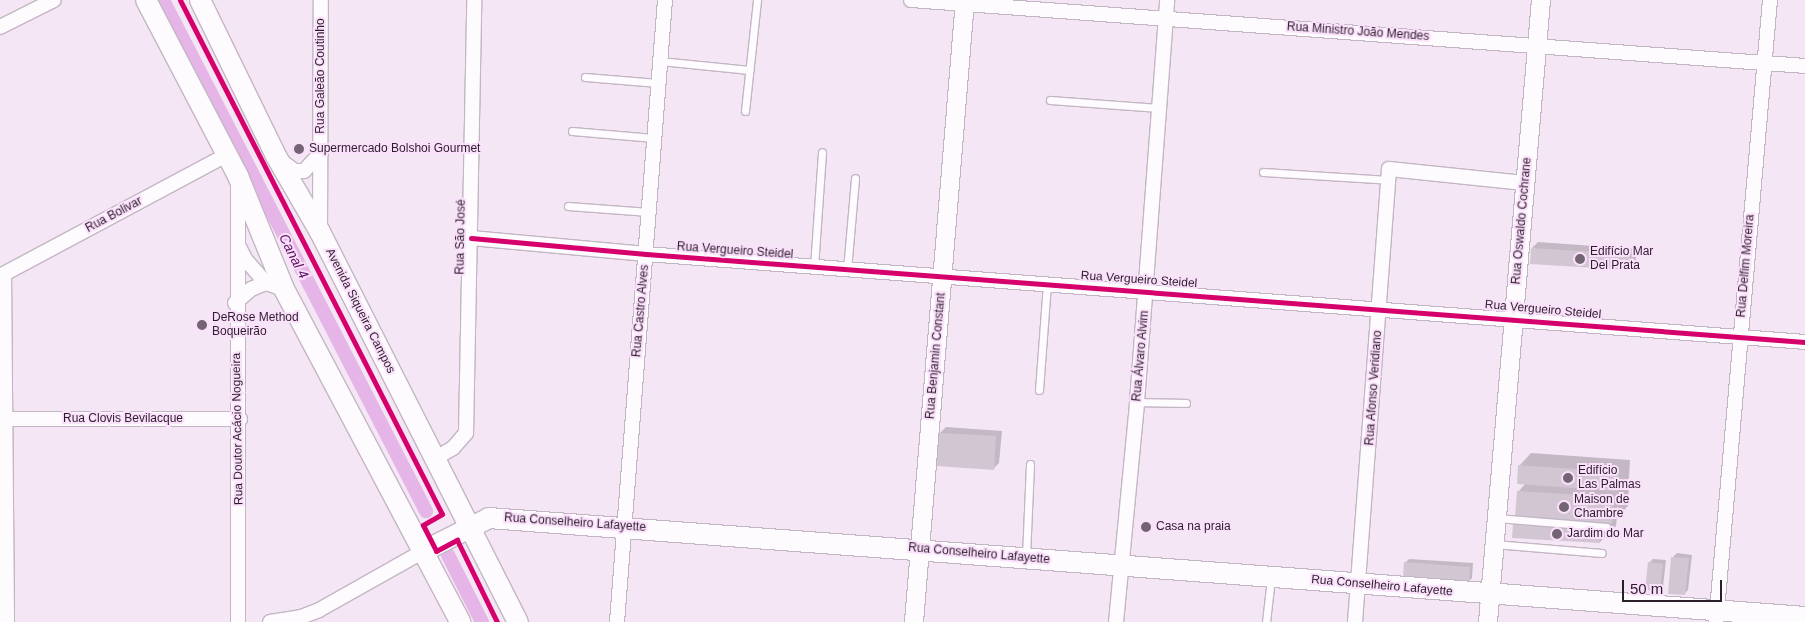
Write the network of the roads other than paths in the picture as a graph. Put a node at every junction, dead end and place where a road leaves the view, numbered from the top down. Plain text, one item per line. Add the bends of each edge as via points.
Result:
1 (54, 0) edge
2 (146, 0) edge
3 (200, 0) edge
4 (321, 0) edge
5 (474, 0) edge
6 (665, 0) edge
7 (757, 0) edge
8 (911, 0) edge
9 (1167, 0) edge
10 (1540, 0) edge
11 (1770, 0) edge
12 (964, 2) edge
13 (1166, 20) junction
14 (0, 27) edge
15 (1537, 44) junction
16 (660, 61) junction
17 (1765, 63) junction
18 (1805, 66) edge
19 (750, 70) junction
20 (585, 77) dead end
21 (658, 82) junction
22 (1050, 100) dead end
23 (1159, 108) junction
24 (745, 111) dead end
25 (572, 131) dead end
26 (654, 138) junction
27 (822, 152) dead end
28 (320, 153) junction
29 (227, 155) junction
30 (276, 156) junction
31 (1263, 172) dead end
32 (238, 176) junction
33 (855, 178) dead end
34 (1389, 180) junction
35 (1524, 183) junction
36 (568, 206) dead end
37 (649, 212) junction
38 (320, 232) junction
39 (471, 238) junction
40 (237, 242) junction
41 (646, 254) junction
42 (814, 267) junction
43 (847, 270) junction
44 (2, 275) edge
45 (942, 277) junction
46 (1048, 284) junction
47 (275, 286) junction
48 (1146, 290) junction
49 (235, 303) junction
50 (1380, 308) junction
51 (1514, 318) junction
52 (1740, 337) junction
53 (1805, 342) edge
54 (1039, 390) dead end
55 (1137, 402) junction
56 (1186, 403) dead end
57 (6, 419) junction
58 (240, 419) junction
59 (434, 459) junction
60 (1030, 464) dead end
61 (1496, 518) junction
62 (624, 526) junction
63 (1606, 526) dead end
64 (464, 530) junction
65 (1494, 544) junction
66 (428, 549) junction
67 (920, 549) junction
68 (1602, 554) dead end
69 (1026, 556) junction
70 (1122, 568) junction
71 (1271, 577) junction
72 (1359, 585) junction
73 (1490, 594) junction
74 (1716, 616) edge
75 (1805, 617) edge
76 (7, 622) edge
77 (238, 622) edge
78 (270, 622) edge
79 (460, 622) edge
80 (518, 622) edge
81 (617, 622) edge
82 (914, 622) edge
83 (1116, 622) edge
84 (1266, 622) edge
85 (1355, 622) edge
86 (1488, 622) edge

1 - 14 street
2 - 29 main road
3 - 30 main road, Avenida Siqueira Campos
4 - 28 street, Rua Galeão Coutinho
5 - 39 street, Rua São José
6 - 16 street, Rua Castro Alves
7 - 19 lane
8 - 12 street, Rua Ministro João Mendes
9 - 13 street, Rua Álvaro Alvim
10 - 15 street, Rua Oswaldo Cochrane
11 - 17 street, Rua Delfim Moreira
12 - 13 street, Rua Ministro João Mendes
12 - 45 street, Rua Benjamin Constant
13 - 15 street, Rua Ministro João Mendes
13 - 23 street, Rua Álvaro Alvim
15 - 17 street, Rua Ministro João Mendes
15 - 35 street, Rua Oswaldo Cochrane
16 - 19 lane
16 - 21 street, Rua Castro Alves
17 - 18 street, Rua Ministro João Mendes
17 - 52 street, Rua Delfim Moreira
19 - 24 lane
20 - 21 lane
21 - 26 street, Rua Castro Alves
22 - 23 lane
23 - 48 street, Rua Álvaro Alvim
25 - 26 lane
26 - 37 street, Rua Castro Alves
27 - 42 lane
28 - 30 street via 304,171 295,171
28 - 38 street, Rua Galeão Coutinho
29 - 32 main road
29 - 44 street, Rua Bolivar
30 - 38 main road, Avenida Siqueira Campos
31 - 34 lane
32 - 40 street, Rua Doutor Acácio Nogueira
32 - 47 main road
33 - 43 lane
34 - 35 street via 1389,169
34 - 50 street, Rua Afonso Veridiano
35 - 51 street, Rua Oswaldo Cochrane
36 - 37 lane
37 - 41 street, Rua Castro Alves
38 - 59 main road, Avenida Siqueira Campos
39 - 41 street, Rua Vergueiro Steidel
39 - 59 street, Rua São José via 466,433 453,448
40 - 47 street via 245,258
40 - 49 street, Rua Doutor Acácio Nogueira
41 - 42 street, Rua Vergueiro Steidel
41 - 62 street, Rua Castro Alves
42 - 43 street, Rua Vergueiro Steidel
43 - 45 street, Rua Vergueiro Steidel
44 - 57 street
45 - 46 street, Rua Vergueiro Steidel
45 - 67 street, Rua Benjamin Constant
46 - 48 street, Rua Vergueiro Steidel
46 - 54 lane
47 - 49 street via 250,289
47 - 66 main road
48 - 50 street, Rua Vergueiro Steidel
48 - 55 street, Rua Álvaro Alvim
49 - 58 street, Rua Doutor Acácio Nogueira
50 - 51 street, Rua Vergueiro Steidel
50 - 72 street, Rua Afonso Veridiano
51 - 52 street, Rua Vergueiro Steidel
51 - 61 street, Rua Oswaldo Cochrane
52 - 53 street, Rua Vergueiro Steidel
52 - 74 street, Rua Delfim Moreira
55 - 56 lane
55 - 70 street, Rua Álvaro Alvim
57 - 58 street, Rua Clovis Bevilacque
57 - 76 street
58 - 77 street, Rua Doutor Acácio Nogueira
59 - 64 main road, Avenida Siqueira Campos
60 - 69 lane
61 - 63 lane
61 - 65 street, Rua Oswaldo Cochrane
62 - 64 main road, Rua Conselheiro Lafayette via 489,518
62 - 67 main road, Rua Conselheiro Lafayette
62 - 81 street, Rua Castro Alves
64 - 66 main road, Rua Conselheiro Lafayette
64 - 80 main road, Avenida Siqueira Campos
65 - 68 lane
65 - 73 street, Rua Oswaldo Cochrane
66 - 78 street via 319,610 301,617
66 - 79 main road
67 - 69 main road, Rua Conselheiro Lafayette
67 - 82 street, Rua Benjamin Constant
69 - 70 main road, Rua Conselheiro Lafayette
70 - 71 main road, Rua Conselheiro Lafayette
70 - 83 street, Rua Álvaro Alvim
71 - 72 main road, Rua Conselheiro Lafayette
71 - 84 lane
72 - 73 main road, Rua Conselheiro Lafayette
72 - 85 street, Rua Afonso Veridiano
73 - 74 main road, Rua Conselheiro Lafayette
73 - 86 street, Rua Oswaldo Cochrane
74 - 75 main road, Rua Conselheiro Lafayette

